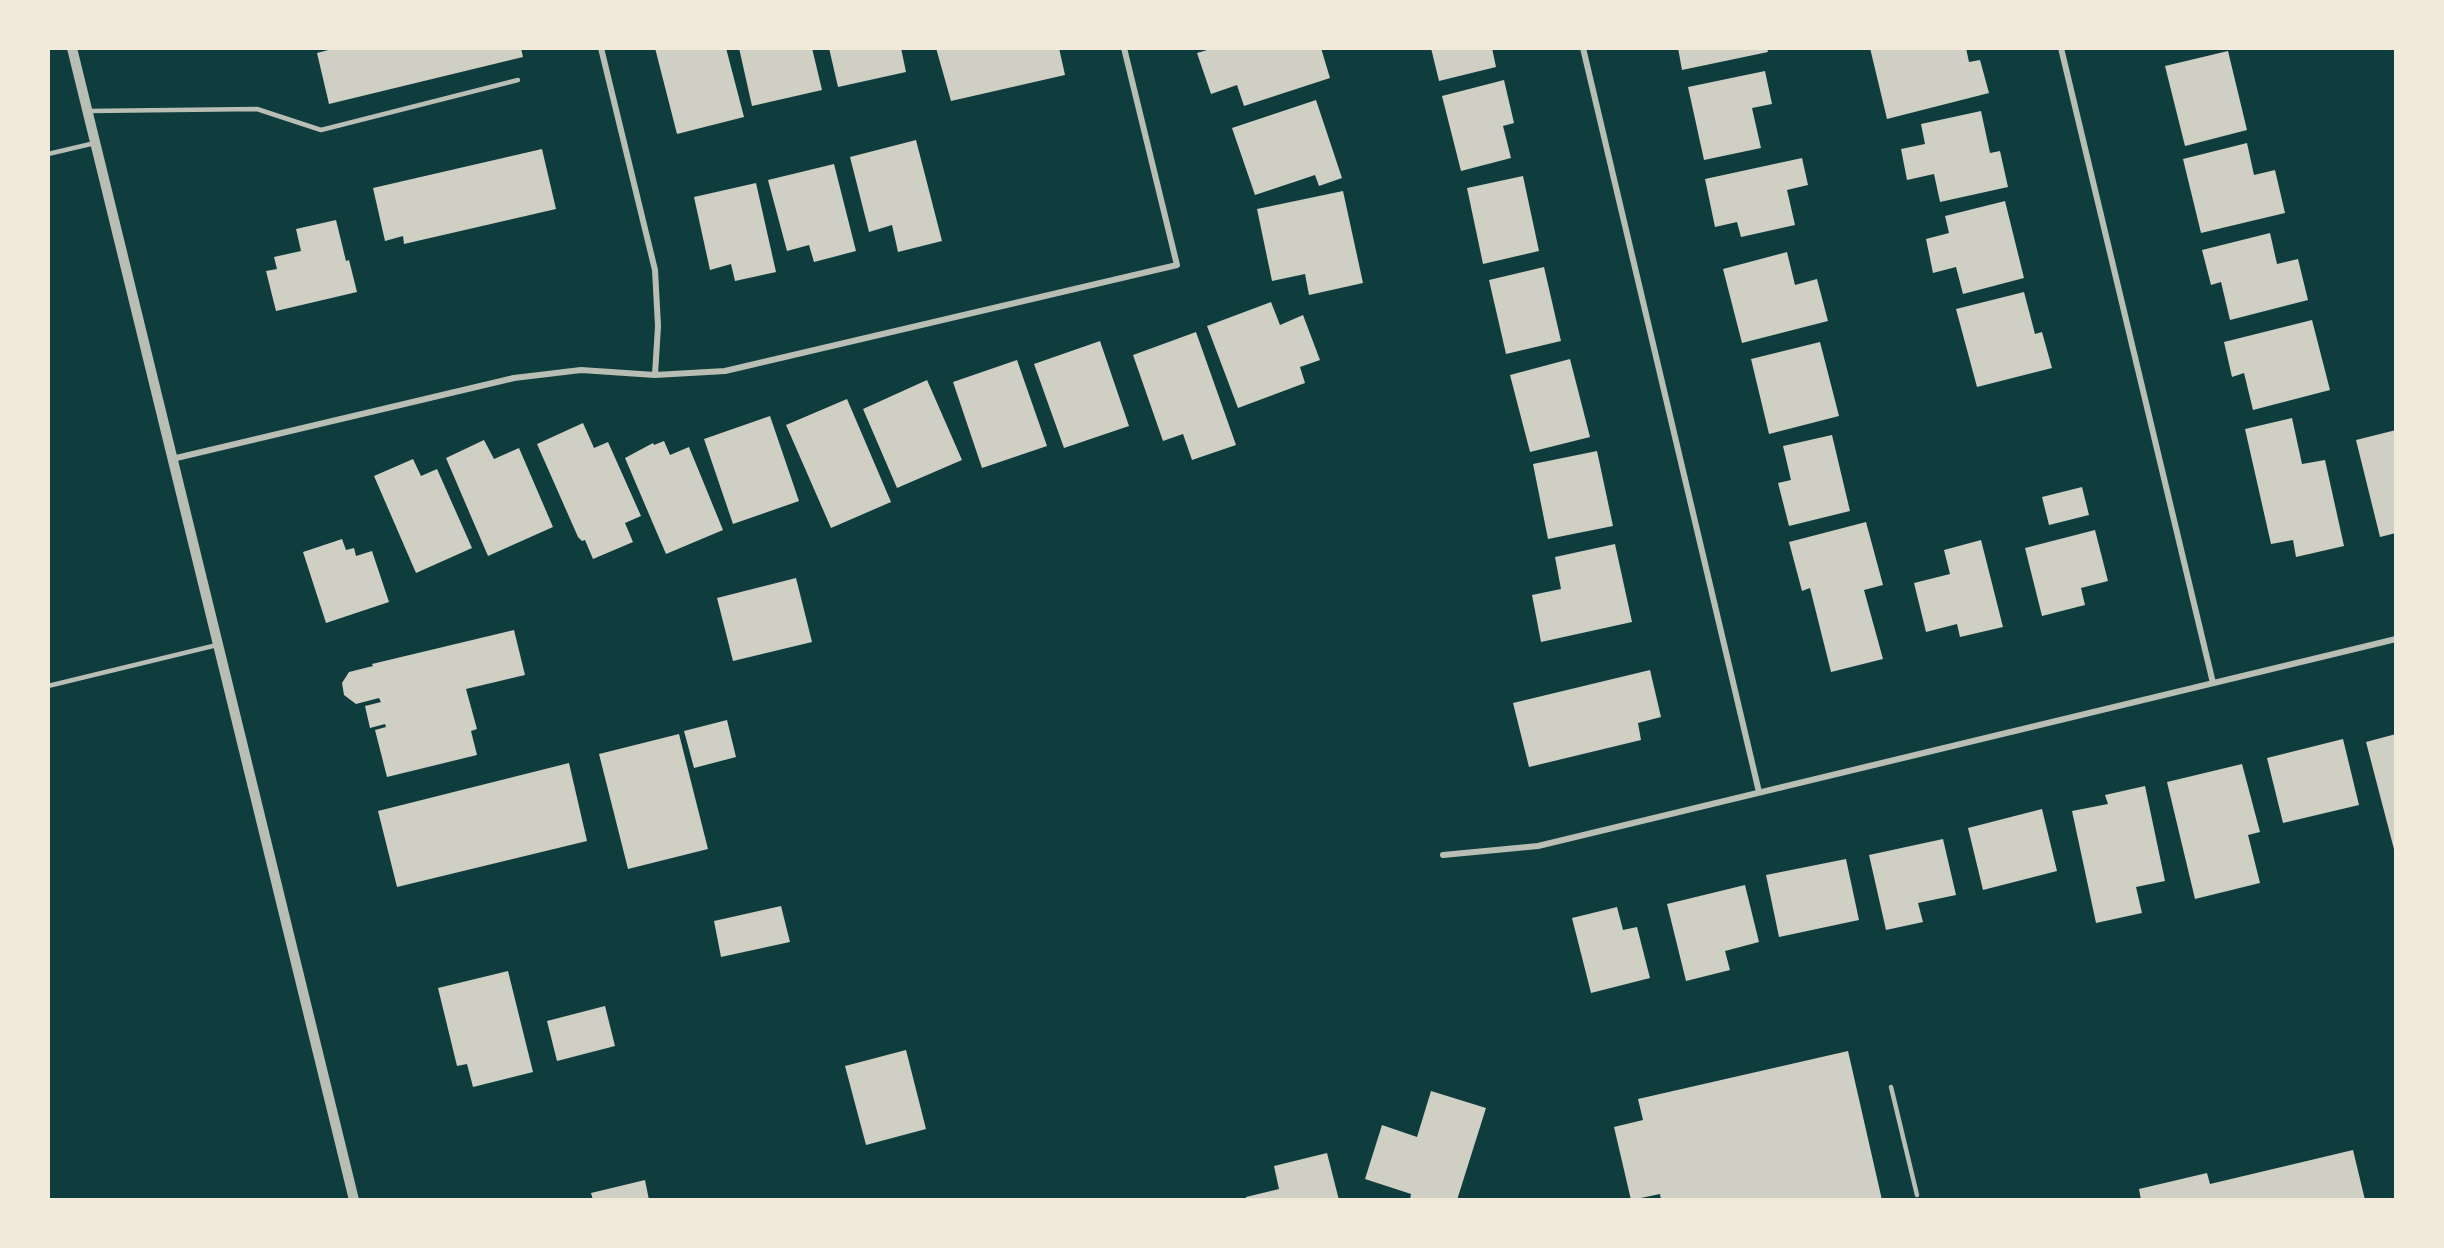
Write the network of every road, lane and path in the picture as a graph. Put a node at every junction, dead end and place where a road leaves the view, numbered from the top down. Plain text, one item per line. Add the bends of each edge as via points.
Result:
1 (72, 48) edge
2 (601, 48) edge
3 (1124, 48) edge
4 (1583, 48) edge
5 (2061, 48) edge
6 (518, 80) dead end
7 (88, 111) junction
8 (95, 143) junction
9 (48, 154) edge
10 (655, 375) junction
11 (172, 459) junction
12 (2396, 639) edge
13 (218, 645) junction
14 (2213, 683) junction
15 (48, 686) edge
16 (1759, 792) junction
17 (1443, 855) dead end
18 (1891, 1087) dead end
19 (1917, 1195) dead end
20 (354, 1200) edge

1 - 7 street
2 - 10 street via 655,270
3 - 10 street via 1177,265 725,371
4 - 16 street
5 - 14 street
6 - 7 lane via 321,130 257,109
7 - 8 street
8 - 9 lane
8 - 11 street
10 - 11 street via 581,370 514,378
11 - 13 street
12 - 14 street
13 - 15 lane
13 - 20 street
14 - 16 street
16 - 17 street via 1538,846
18 - 19 lane

